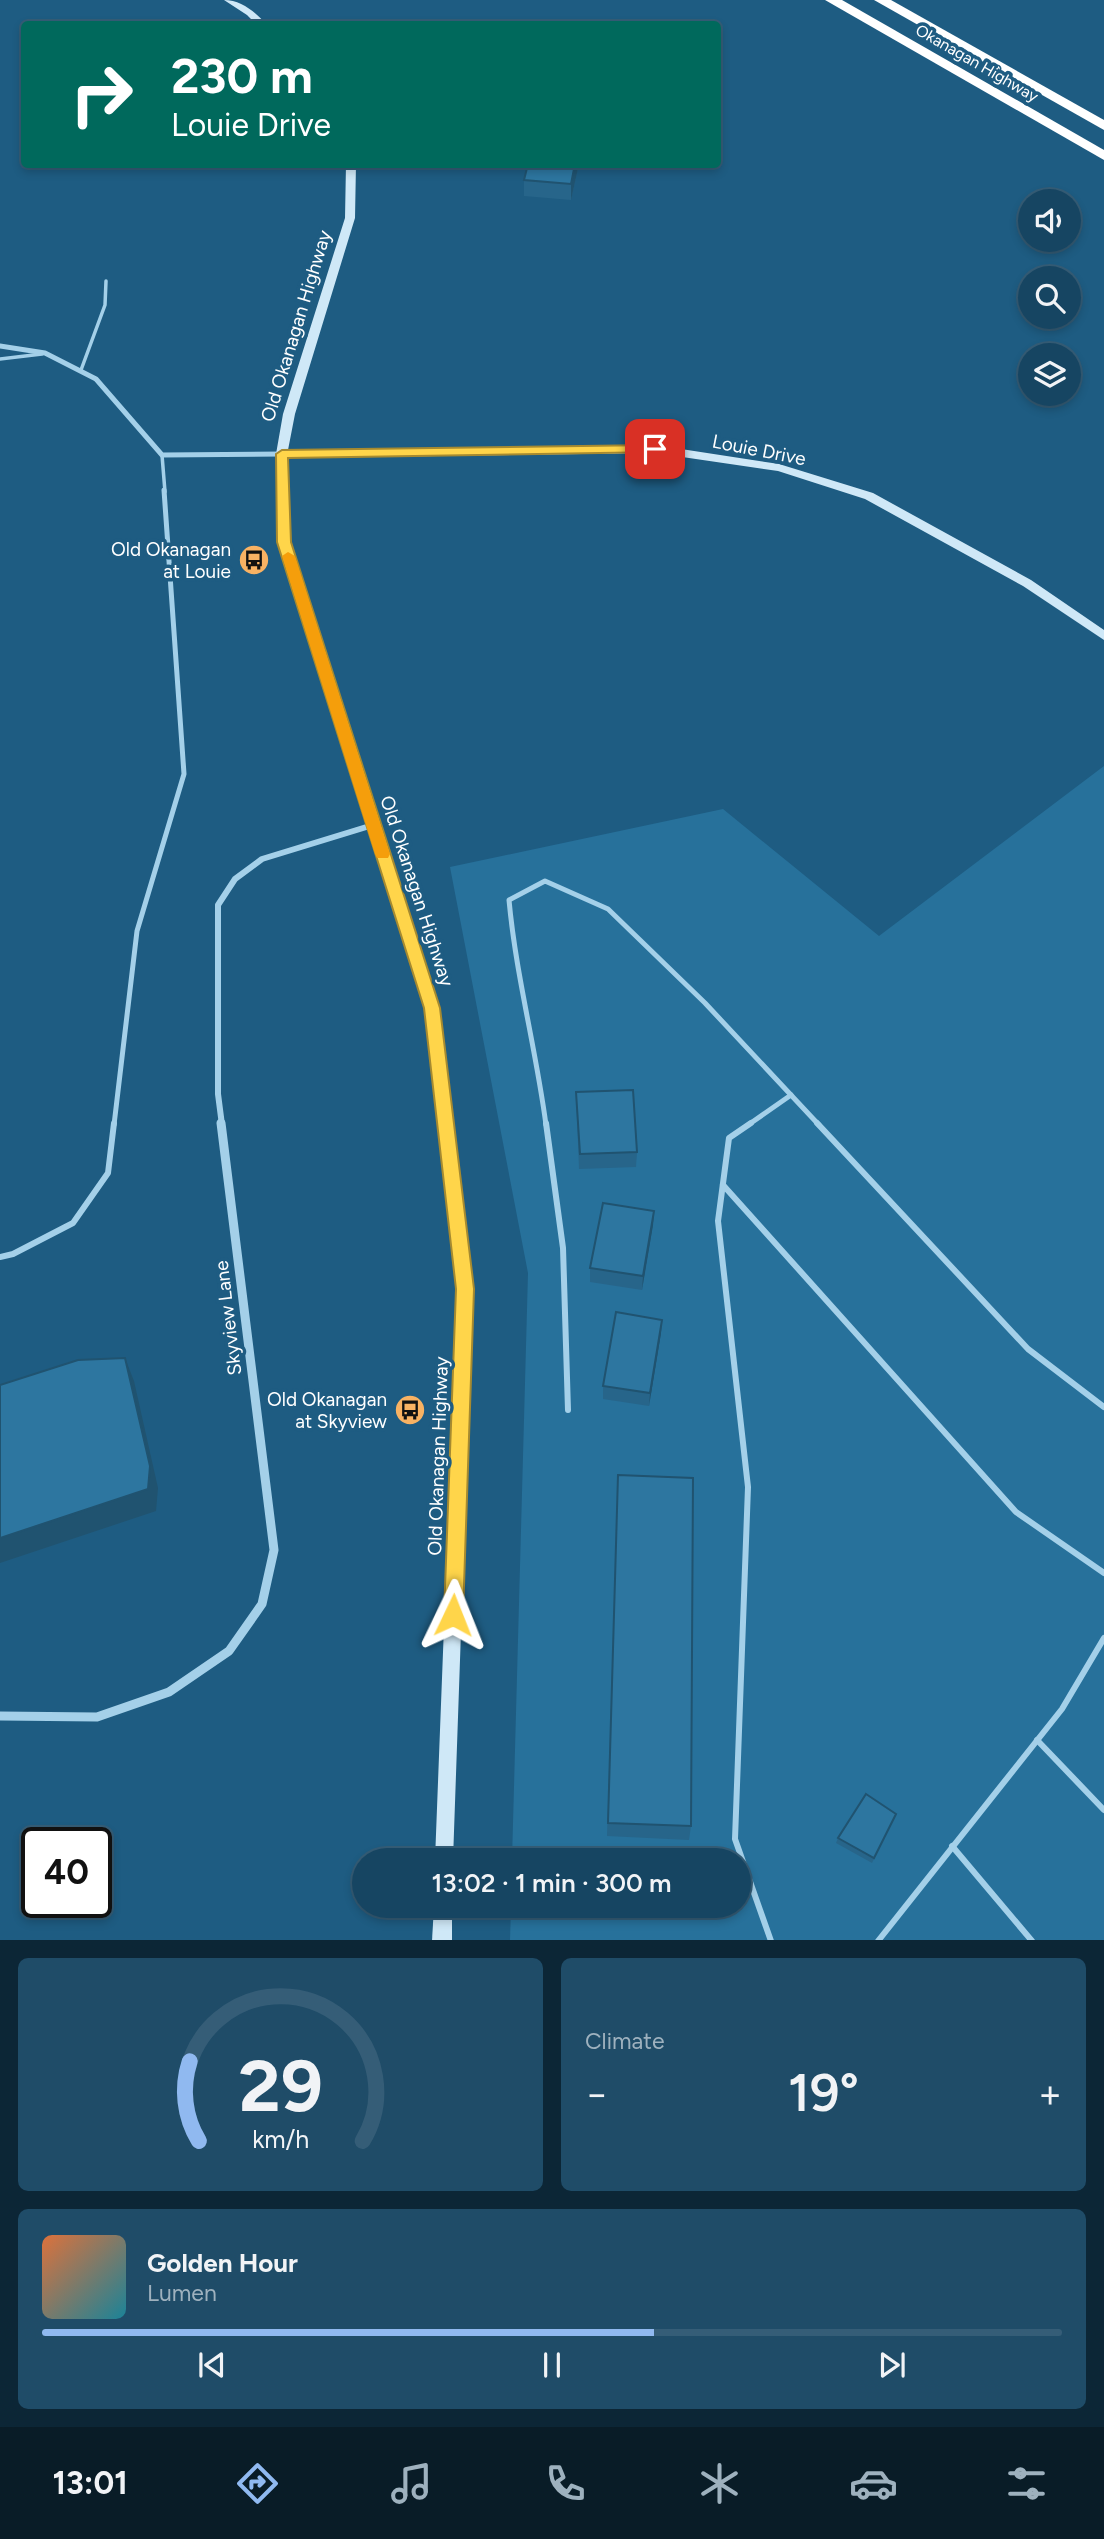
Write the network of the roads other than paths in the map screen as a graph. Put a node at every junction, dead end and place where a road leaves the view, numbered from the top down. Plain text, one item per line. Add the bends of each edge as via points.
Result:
1 (228, 0) edge
2 (832, 0) edge
3 (881, 0) edge
4 (258, 21) edge
5 (1104, 126) edge
6 (1104, 156) edge
7 (351, 168) edge
8 (106, 281) dead end
9 (0, 346) edge
10 (45, 353) junction
11 (0, 359) edge
12 (81, 370) junction
13 (282, 454) junction
14 (162, 455) junction
15 (1104, 636) edge
16 (373, 825) junction
17 (791, 1095) junction
18 (723, 1185) junction
19 (0, 1257) edge
20 (1104, 1407) edge
21 (568, 1410) dead end
22 (1104, 1573) edge
23 (1104, 1638) edge
24 (0, 1716) edge
25 (1037, 1740) junction
26 (1104, 1810) edge
27 (951, 1846) junction
28 (444, 1848) edge
29 (443, 1918) edge
30 (442, 1940) edge
31 (771, 1940) edge
32 (879, 1940) edge
33 (1031, 1940) edge

1 - 4 street
2 - 6 highway, Okanagan Highway
3 - 5 highway, Okanagan Highway
7 - 13 street, Old Okanagan Highway via 350,218 291,403
8 - 12 lane via 105,305
9 - 10 street
10 - 11 lane
10 - 12 street
12 - 14 street via 96,379
13 - 14 street
13 - 15 street, Louie Drive via 655,449 779,468 869,496 1027,583
13 - 16 street, Old Okanagan Highway via 284,542
14 - 19 lane via 184,774 137,931 108,1173 73,1223
16 - 24 street, Skyview Lane via 262,859 235,879 218,905 218,1094 274,1550 262,1605 229,1651 169,1692 97,1717
16 - 28 street, Old Okanagan Highway via 432,1008 465,1289
17 - 18 lane via 729,1138
17 - 20 lane via 1028,1349
17 - 21 lane via 608,909 545,881 509,900 563,1248
18 - 22 lane via 1016,1512
18 - 31 lane via 718,1221 748,1487 736,1839
23 - 25 lane via 1062,1709
25 - 26 lane
25 - 27 lane
27 - 32 lane
27 - 33 lane
29 - 30 street

